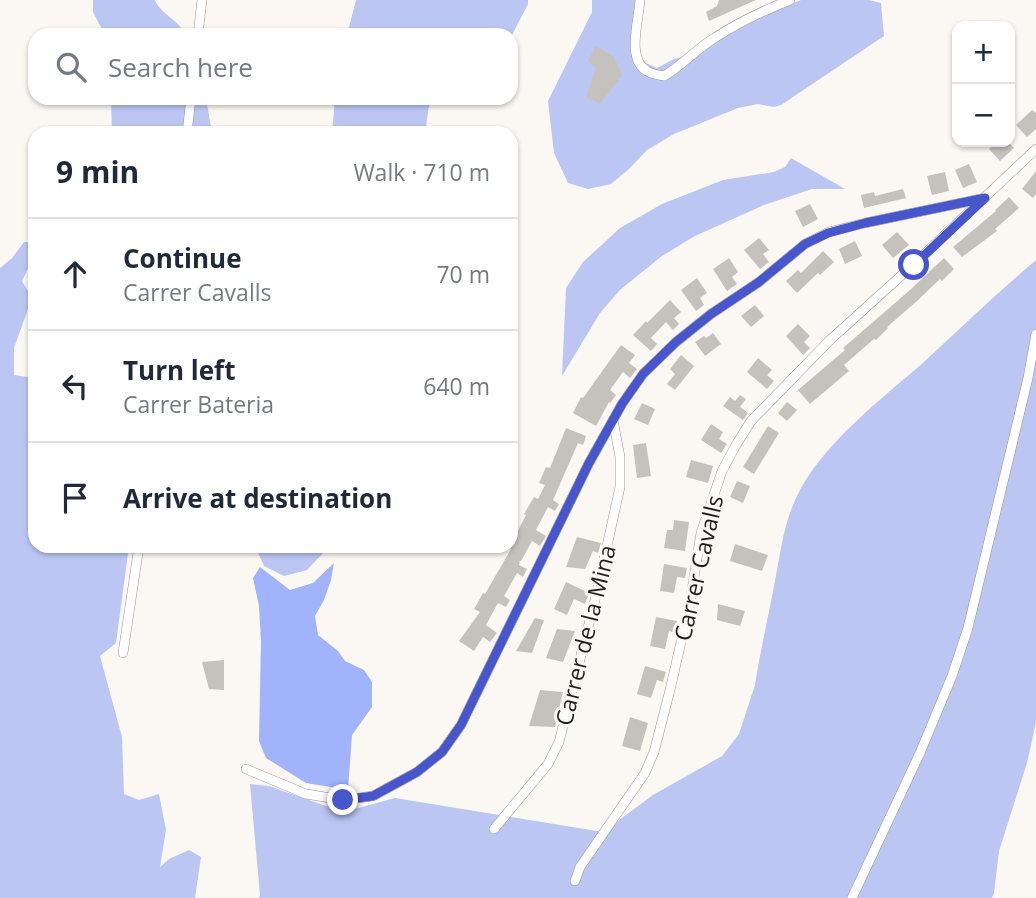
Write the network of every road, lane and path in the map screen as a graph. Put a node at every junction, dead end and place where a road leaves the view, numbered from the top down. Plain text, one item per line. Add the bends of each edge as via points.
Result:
1 (202, 0) edge
2 (640, 0) edge
3 (790, 0) edge
4 (199, 28) edge
5 (190, 105) edge
6 (188, 126) edge
7 (1036, 149) edge
8 (985, 198) junction
9 (1036, 334) edge
10 (613, 420) junction
11 (138, 553) edge
12 (123, 653) dead end
13 (246, 769) dead end
14 (494, 829) dead end
15 (575, 881) dead end
16 (852, 898) edge

1 - 4 street
2 - 3 street via 634,44 638,62 647,72 664,76 715,37
5 - 6 street
7 - 8 street, Carrer Cavalls
8 - 10 street via 865,223 805,244 676,342 643,374
8 - 15 street, Carrer Cavalls via 830,340 751,421 736,445 701,533 690,603 654,752
9 - 16 street via 968,628 920,754
10 - 13 street via 461,725 442,752 373,796 343,800 306,794
10 - 14 street, Carrer de la Mina via 620,487 559,742 548,764
11 - 12 street

